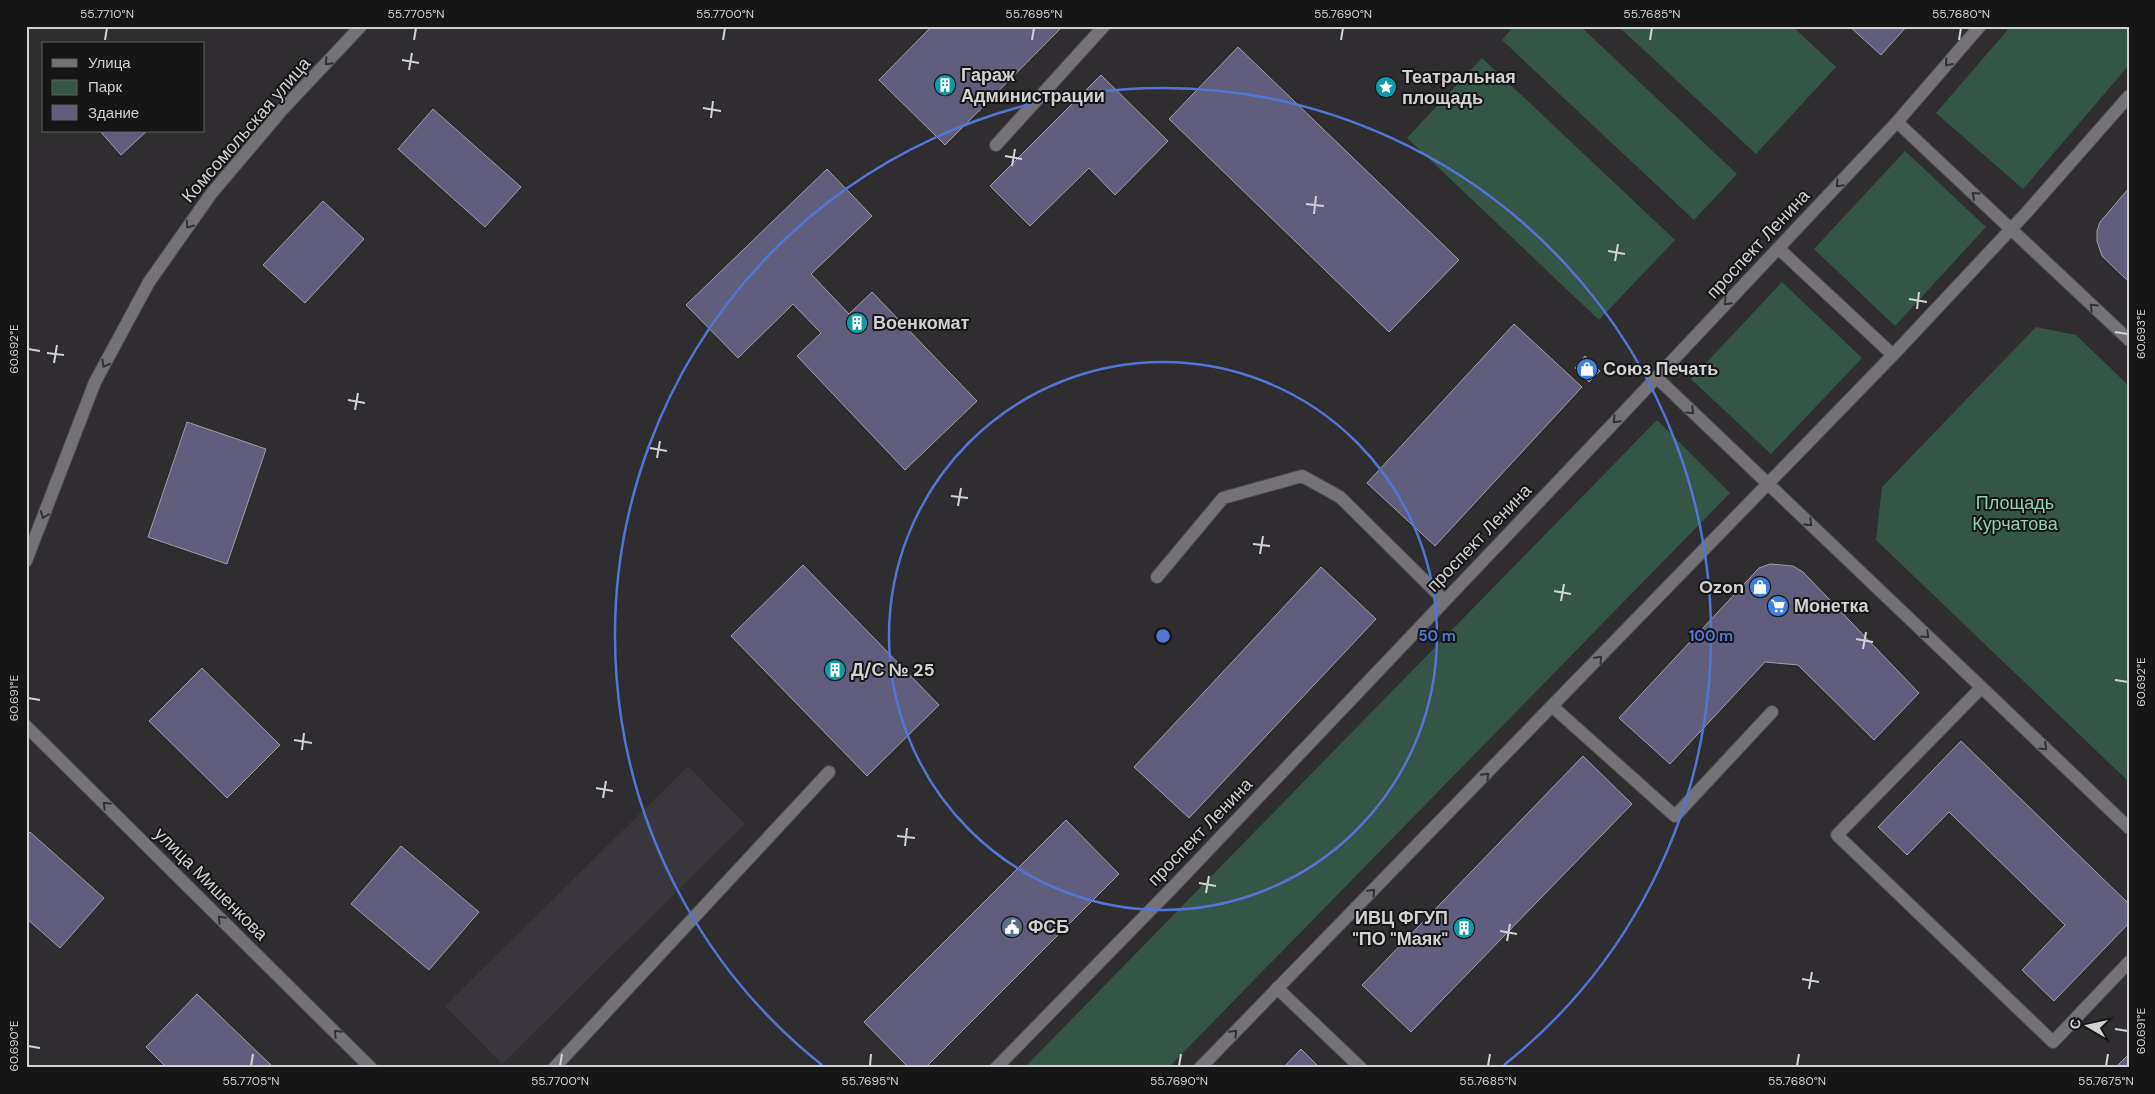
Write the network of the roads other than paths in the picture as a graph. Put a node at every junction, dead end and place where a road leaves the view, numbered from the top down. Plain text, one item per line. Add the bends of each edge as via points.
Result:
1 (362, 26) edge
2 (1104, 26) edge
3 (1980, 26) edge
4 (2129, 96) edge
5 (1897, 122) junction
6 (996, 145) dead end
7 (2012, 229) junction
8 (1778, 248) junction
9 (2129, 340) edge
10 (1893, 355) junction
11 (1656, 377) junction
12 (1769, 485) junction
13 (26, 561) edge
14 (1157, 577) dead end
15 (1444, 600) junction
16 (1982, 688) junction
17 (1552, 707) junction
18 (1772, 712) dead end
19 (26, 726) edge
20 (829, 772) dead end
21 (2129, 828) edge
22 (2129, 962) edge
23 (1278, 988) junction
24 (371, 1068) edge
25 (554, 1068) edge
26 (996, 1068) edge
27 (1200, 1068) edge
28 (1361, 1068) edge

1 -> 13 street, Комсомольская улица via 282,110 211,194 149,282 95,382
2 - 6 street
3 -> 5 street, проспект Ленина
4 - 7 street
7 -> 5 street
5 -> 8 street, проспект Ленина
9 -> 7 street
7 - 10 street
8 - 10 street
8 -> 11 street, проспект Ленина
10 - 12 street
11 -> 12 street
11 -> 15 street, проспект Ленина
12 -> 16 street
17 -> 12 street
14 - 15 street via 1224,498 1302,476 1340,497
15 - 26 street, проспект Ленина via 1174,886
16 -> 21 street
16 - 22 street via 1837,835 2053,1042
17 - 18 street via 1675,816
23 -> 17 street
24 -> 19 street, улица Мишенкова
20 - 25 street
27 -> 23 street
23 - 28 street

